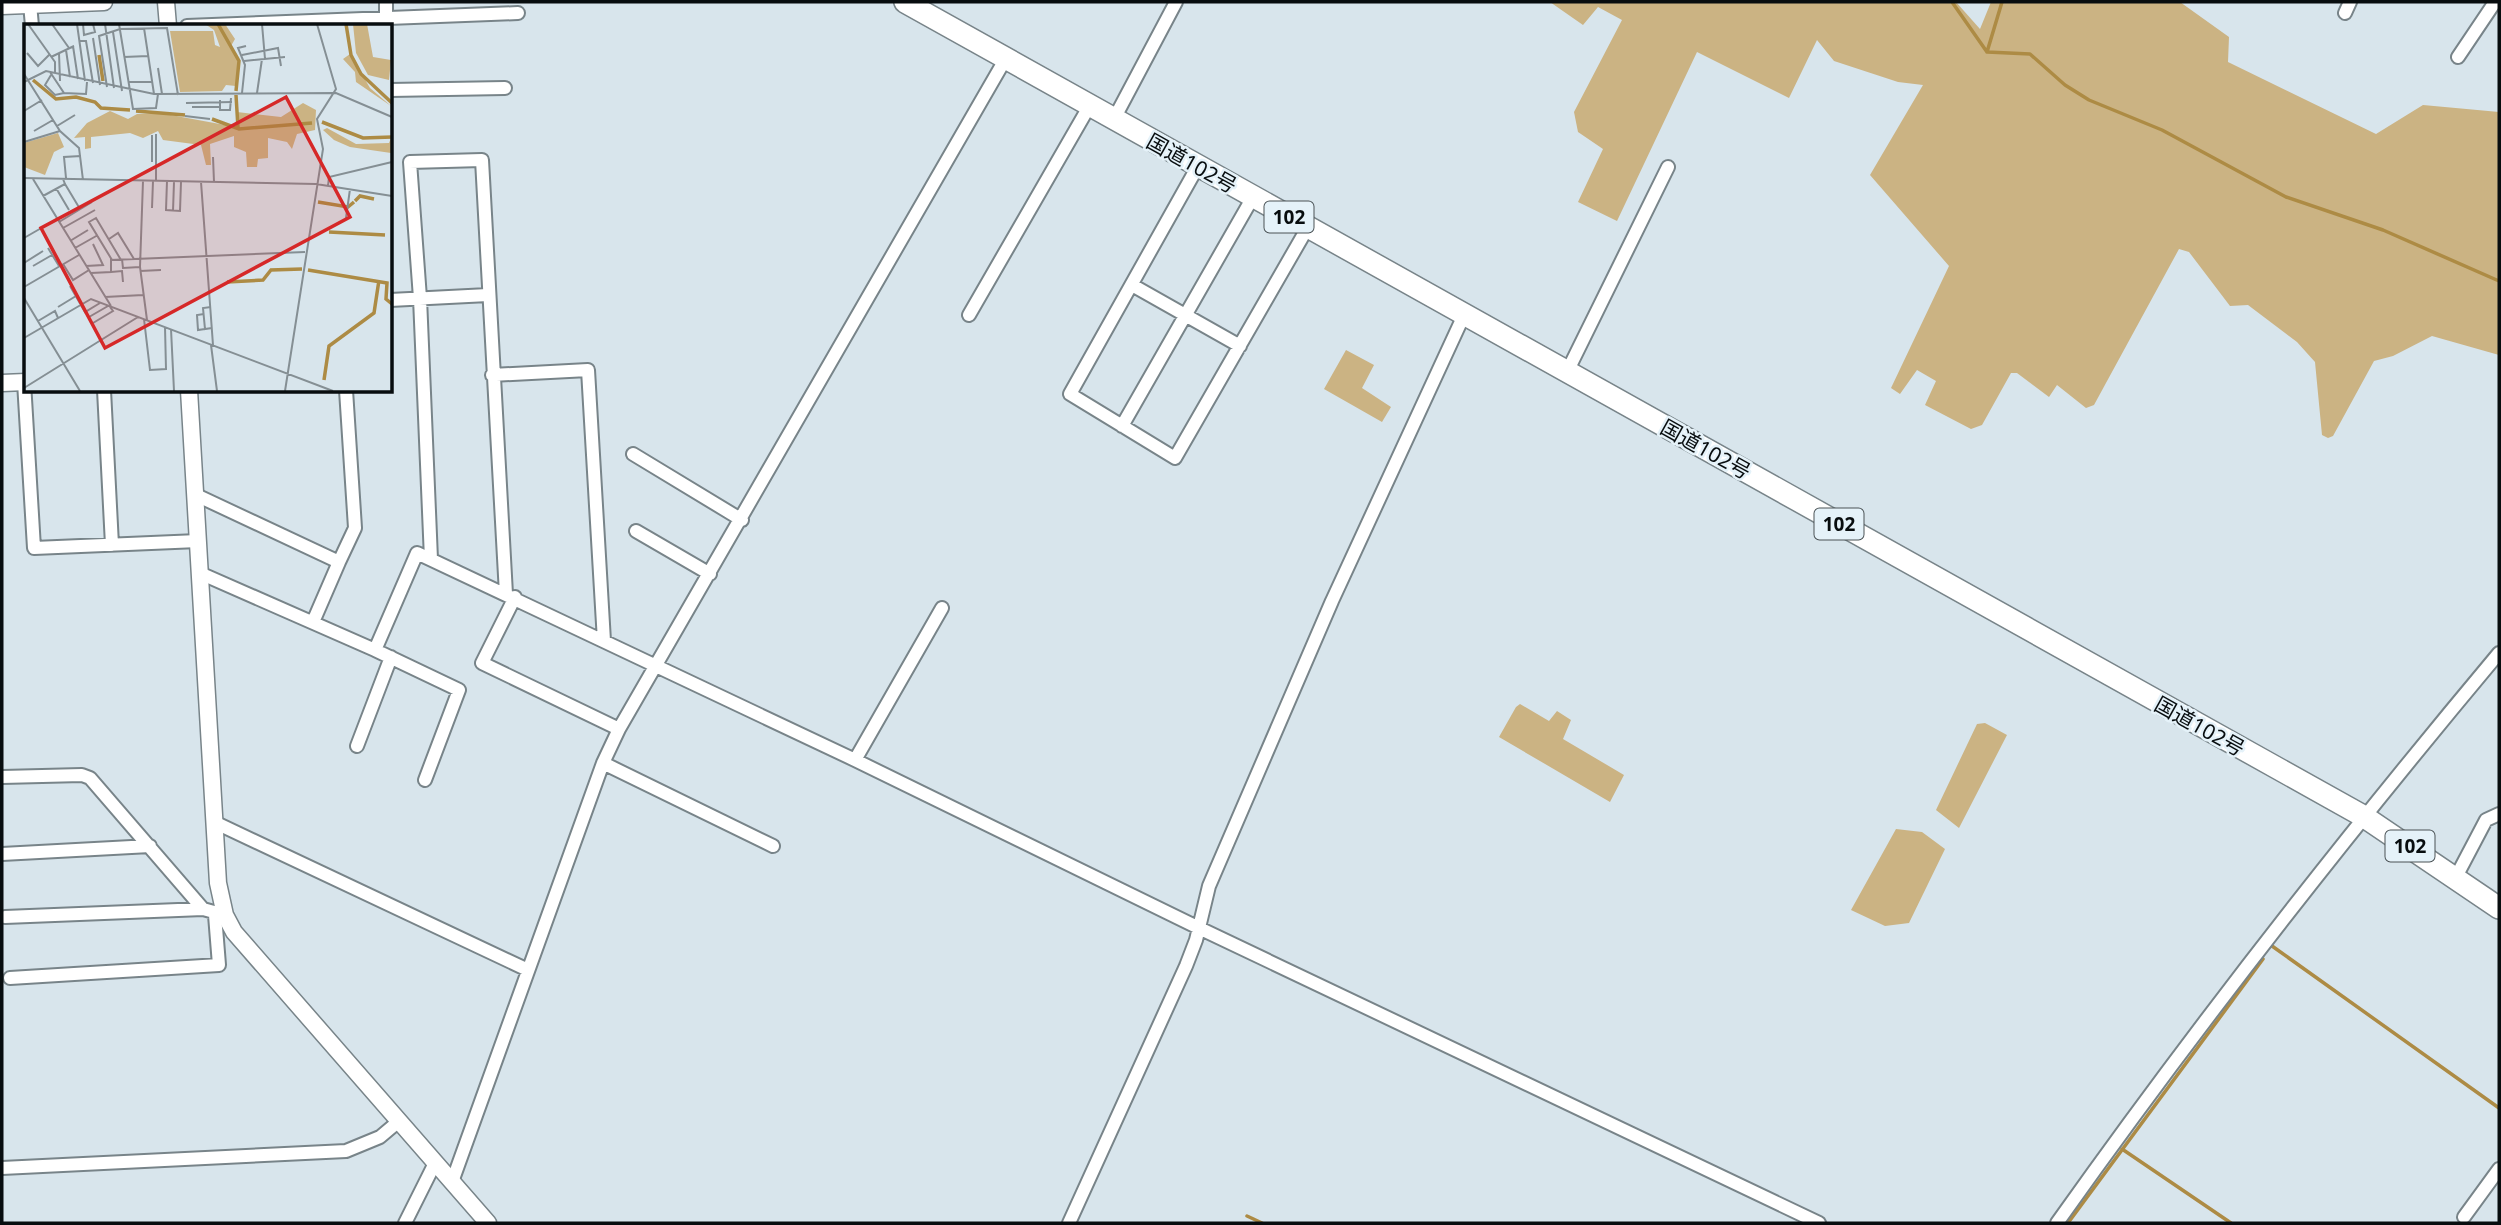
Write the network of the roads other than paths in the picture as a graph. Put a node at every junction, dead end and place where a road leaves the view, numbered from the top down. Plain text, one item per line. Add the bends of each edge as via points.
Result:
1 (104, 2) edge
2 (166, 2) edge
3 (386, 2) edge
4 (905, 2) edge
5 (1176, 2) edge
6 (2495, 2) edge
7 (30, 5) junction
8 (2, 6) edge
9 (518, 13) dead end
10 (386, 20) junction
11 (32, 24) edge
12 (168, 24) edge
13 (253, 24) edge
14 (2458, 57) dead end
15 (1006, 58) junction
16 (505, 88) dead end
17 (392, 90) edge
18 (1090, 105) junction
19 (1114, 119) junction
20 (1198, 166) junction
21 (1668, 167) dead end
22 (1253, 197) junction
23 (1308, 227) junction
24 (1132, 285) junction
25 (488, 295) junction
26 (420, 298) junction
27 (392, 300) edge
28 (970, 315) dead end
29 (1464, 315) junction
30 (1185, 316) junction
31 (1240, 346) junction
32 (1567, 372) junction
33 (492, 375) junction
34 (24, 382) edge
35 (2, 383) edge
36 (26, 392) edge
37 (104, 392) edge
38 (189, 392) edge
39 (346, 392) edge
40 (1122, 426) junction
41 (633, 454) dead end
42 (196, 495) junction
43 (742, 520) junction
44 (636, 531) dead end
45 (198, 541) junction
46 (112, 545) junction
47 (431, 559) junction
48 (339, 562) junction
49 (202, 574) junction
50 (710, 574) junction
51 (510, 595) junction
52 (942, 608) dead end
53 (313, 622) junction
54 (604, 641) junction
55 (375, 650) junction
56 (2499, 653) edge
57 (391, 657) junction
58 (655, 664) junction
59 (619, 729) junction
60 (356, 746) dead end
61 (855, 760) junction
62 (603, 763) junction
63 (2, 777) edge
64 (425, 780) dead end
65 (2499, 814) edge
66 (2363, 816) junction
67 (215, 822) junction
68 (150, 846) junction
69 (774, 846) dead end
70 (2, 854) edge
71 (2456, 877) junction
72 (2499, 908) edge
73 (214, 913) junction
74 (5, 917) dead end
75 (1199, 928) junction
76 (528, 970) junction
77 (10, 978) dead end
78 (399, 1121) junction
79 (435, 1163) junction
80 (2, 1168) edge
81 (2499, 1169) edge
82 (452, 1182) junction
83 (2465, 1217) dead end
84 (405, 1223) edge
85 (488, 1223) edge
86 (1069, 1223) edge
87 (1819, 1223) edge
88 (2057, 1223) edge

1 - 7 street
2 - 12 street
3 - 10 street
4 - 15 highway, 国道102号 / 102
5 - 19 street
6 - 14 street
7 - 8 street
7 - 11 street
9 - 10 street
10 - 13 street
15 - 18 highway, 国道102号 / 102
15 - 43 street
16 - 17 street
18 - 19 highway, 国道102号 / 102
18 - 28 street
19 - 20 highway, 国道102号 / 102
20 - 22 highway, 国道102号 / 102
20 - 24 street
21 - 32 street
22 - 23 highway, 国道102号 / 102
22 - 30 street
23 - 29 highway, 国道102号 / 102
23 - 31 street
24 - 30 street
24 - 40 street via 1070,394
25 - 26 street
25 - 26 street via 482,160 410,162
25 - 33 street
26 - 27 street
26 - 47 street
29 - 32 highway, 国道102号 / 102
29 - 75 street via 1332,601 1209,886
30 - 31 street
30 - 40 street
31 - 40 street via 1175,458
32 - 66 highway, 国道102号 / 102
33 - 51 street
33 - 54 street via 588,370
34 - 35 street
36 - 46 street via 34,548
37 - 46 street
38 - 42 street
39 - 48 street via 355,528
41 - 43 street
42 - 45 street
42 - 48 street
43 - 50 street
44 - 50 street
45 - 46 street
45 - 49 street
47 - 51 street
47 - 55 street via 417,552
48 - 53 street
49 - 53 street
49 - 67 street
50 - 58 street
51 - 54 street
51 - 59 street via 482,663
52 - 61 street
53 - 55 street
54 - 58 street
55 - 57 street
56 - 66 street
57 - 60 street
57 - 64 street via 459,691
58 - 59 street
58 - 61 street
59 - 62 street
61 - 75 street
62 - 69 street
62 - 76 street
63 - 68 street via 90,778
65 - 71 street via 2486,820
66 - 71 highway, 国道102号 / 102
66 - 88 street
67 - 73 street via 218,883
67 - 76 street
68 - 70 street
68 - 73 street
71 - 72 highway, 国道102号 / 102
73 - 74 street
73 - 77 street via 219,965
73 - 78 street
75 - 86 street
75 - 87 street
76 - 82 street
78 - 79 street
78 - 80 street via 380,1138 346,1152
79 - 82 street
79 - 84 street
81 - 83 street
82 - 85 street

